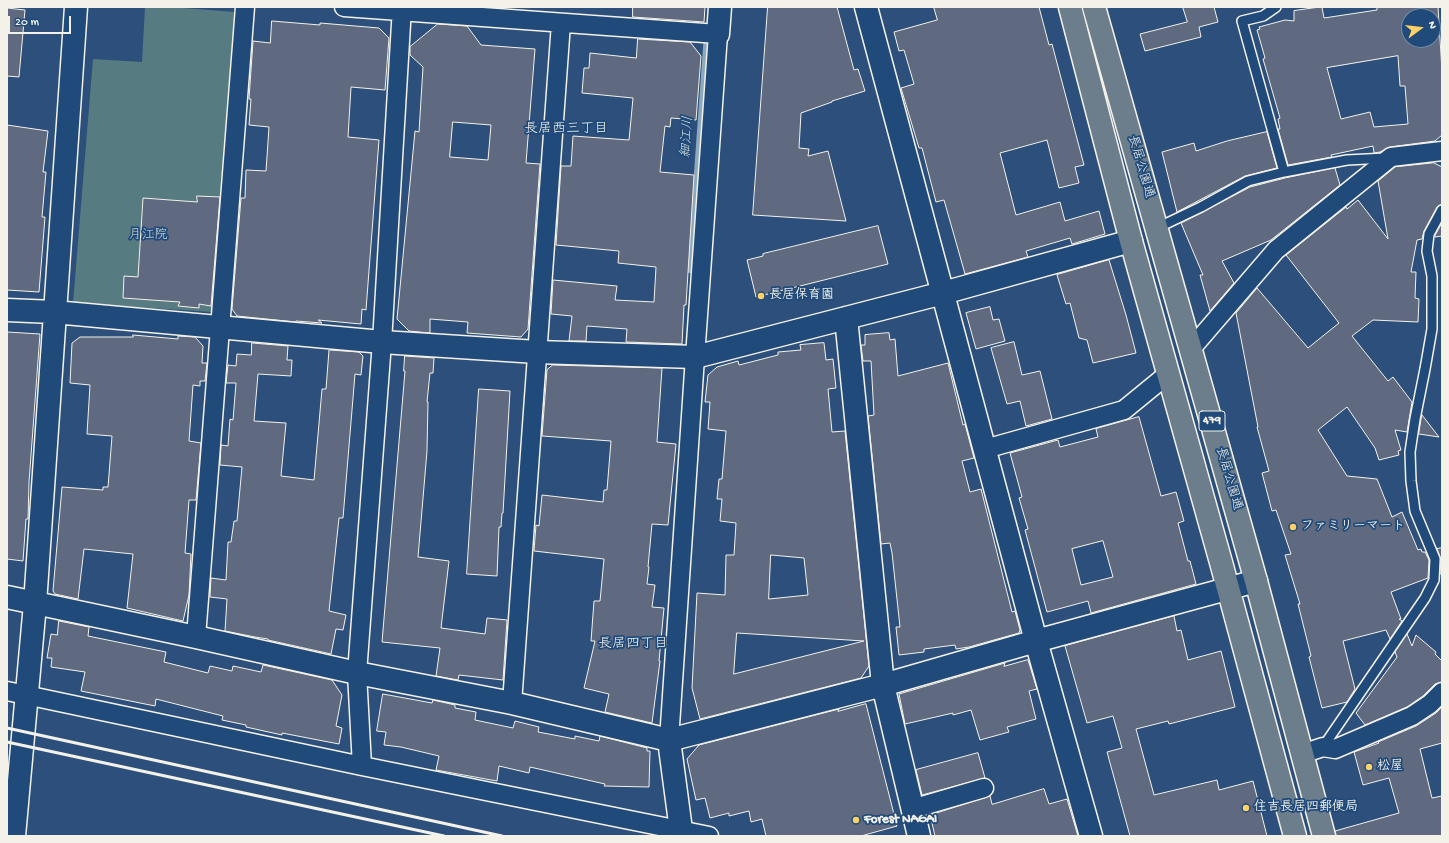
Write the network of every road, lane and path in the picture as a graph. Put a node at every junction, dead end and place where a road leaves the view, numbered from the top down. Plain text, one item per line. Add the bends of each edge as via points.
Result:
1 (76, 7) edge
2 (245, 7) edge
3 (344, 7) edge
4 (720, 7) edge
5 (866, 7) edge
6 (1070, 7) edge
7 (1094, 7) edge
8 (1276, 7) edge
9 (401, 9) edge
10 (561, 23) junction
11 (718, 34) junction
12 (1442, 151) edge
13 (1391, 158) junction
14 (1284, 172) junction
15 (1442, 210) edge
16 (1157, 228) junction
17 (1131, 241) junction
18 (943, 293) junction
19 (7, 310) edge
20 (54, 312) junction
21 (846, 318) junction
22 (221, 327) junction
23 (382, 342) junction
24 (1192, 349) junction
25 (537, 352) junction
26 (695, 357) junction
27 (1168, 374) junction
28 (985, 449) junction
29 (1256, 581) junction
30 (1228, 589) junction
31 (7, 597) edge
32 (34, 604) junction
33 (196, 637) junction
34 (1036, 641) junction
35 (357, 673) junction
36 (883, 685) junction
37 (1442, 692) edge
38 (17, 693) edge
39 (512, 702) junction
40 (669, 740) junction
41 (1323, 747) junction
42 (1302, 754) junction
43 (362, 766) junction
44 (984, 788) dead end
45 (912, 809) junction
46 (681, 830) junction
47 (13, 835) edge
48 (709, 836) edge
49 (919, 836) edge
50 (1091, 836) edge
51 (1295, 836) edge
52 (1324, 836) edge

1 - 20 street
2 - 22 street
3 - 9 street
4 - 11 street
5 - 18 street
6 - 17 highway, 長居公園通 / 479
7 - 16 highway, 長居公園通 / 479
8 - 14 lane via 1263,16 1242,22
9 - 10 street
9 - 23 street
10 - 11 street
10 - 25 street
11 - 26 street
12 - 13 street
13 - 14 lane via 1347,160
13 - 24 street via 1276,250
14 - 16 lane via 1248,181
15 - 41 lane via 1429,234 1427,251 1432,276 1432,328 1410,452 1415,511 1435,558 1434,580 1425,598
16 - 24 highway, 長居公園通 / 479
17 - 18 street
17 - 27 highway, 長居公園通 / 479
18 - 21 street
18 - 28 street
19 - 20 street
20 - 22 street
20 - 32 street
21 - 26 street
21 - 36 street
22 - 23 street
22 - 33 street
23 - 25 street
23 - 35 street
24 - 29 highway, 長居公園通 / 479
25 - 26 street
25 - 39 street
26 - 40 street
27 - 28 street via 1124,410
27 - 30 highway, 長居公園通 / 479
28 - 34 street
29 - 30 street
29 - 42 highway, 長居公園通 / 479
30 - 34 street
30 - 51 highway, 長居公園通 / 479
31 - 32 street
32 - 33 street
32 - 38 street
33 - 35 street
34 - 36 street
34 - 50 street
35 - 39 street
35 - 43 street
36 - 40 street
36 - 45 street
37 - 41 street via 1412,716 1335,749
38 - 43 street
38 - 47 street
39 - 40 street
40 - 46 street
41 - 42 street
42 - 52 highway, 長居公園通 / 479
43 - 46 street
44 - 45 street
45 - 49 street
46 - 48 street

